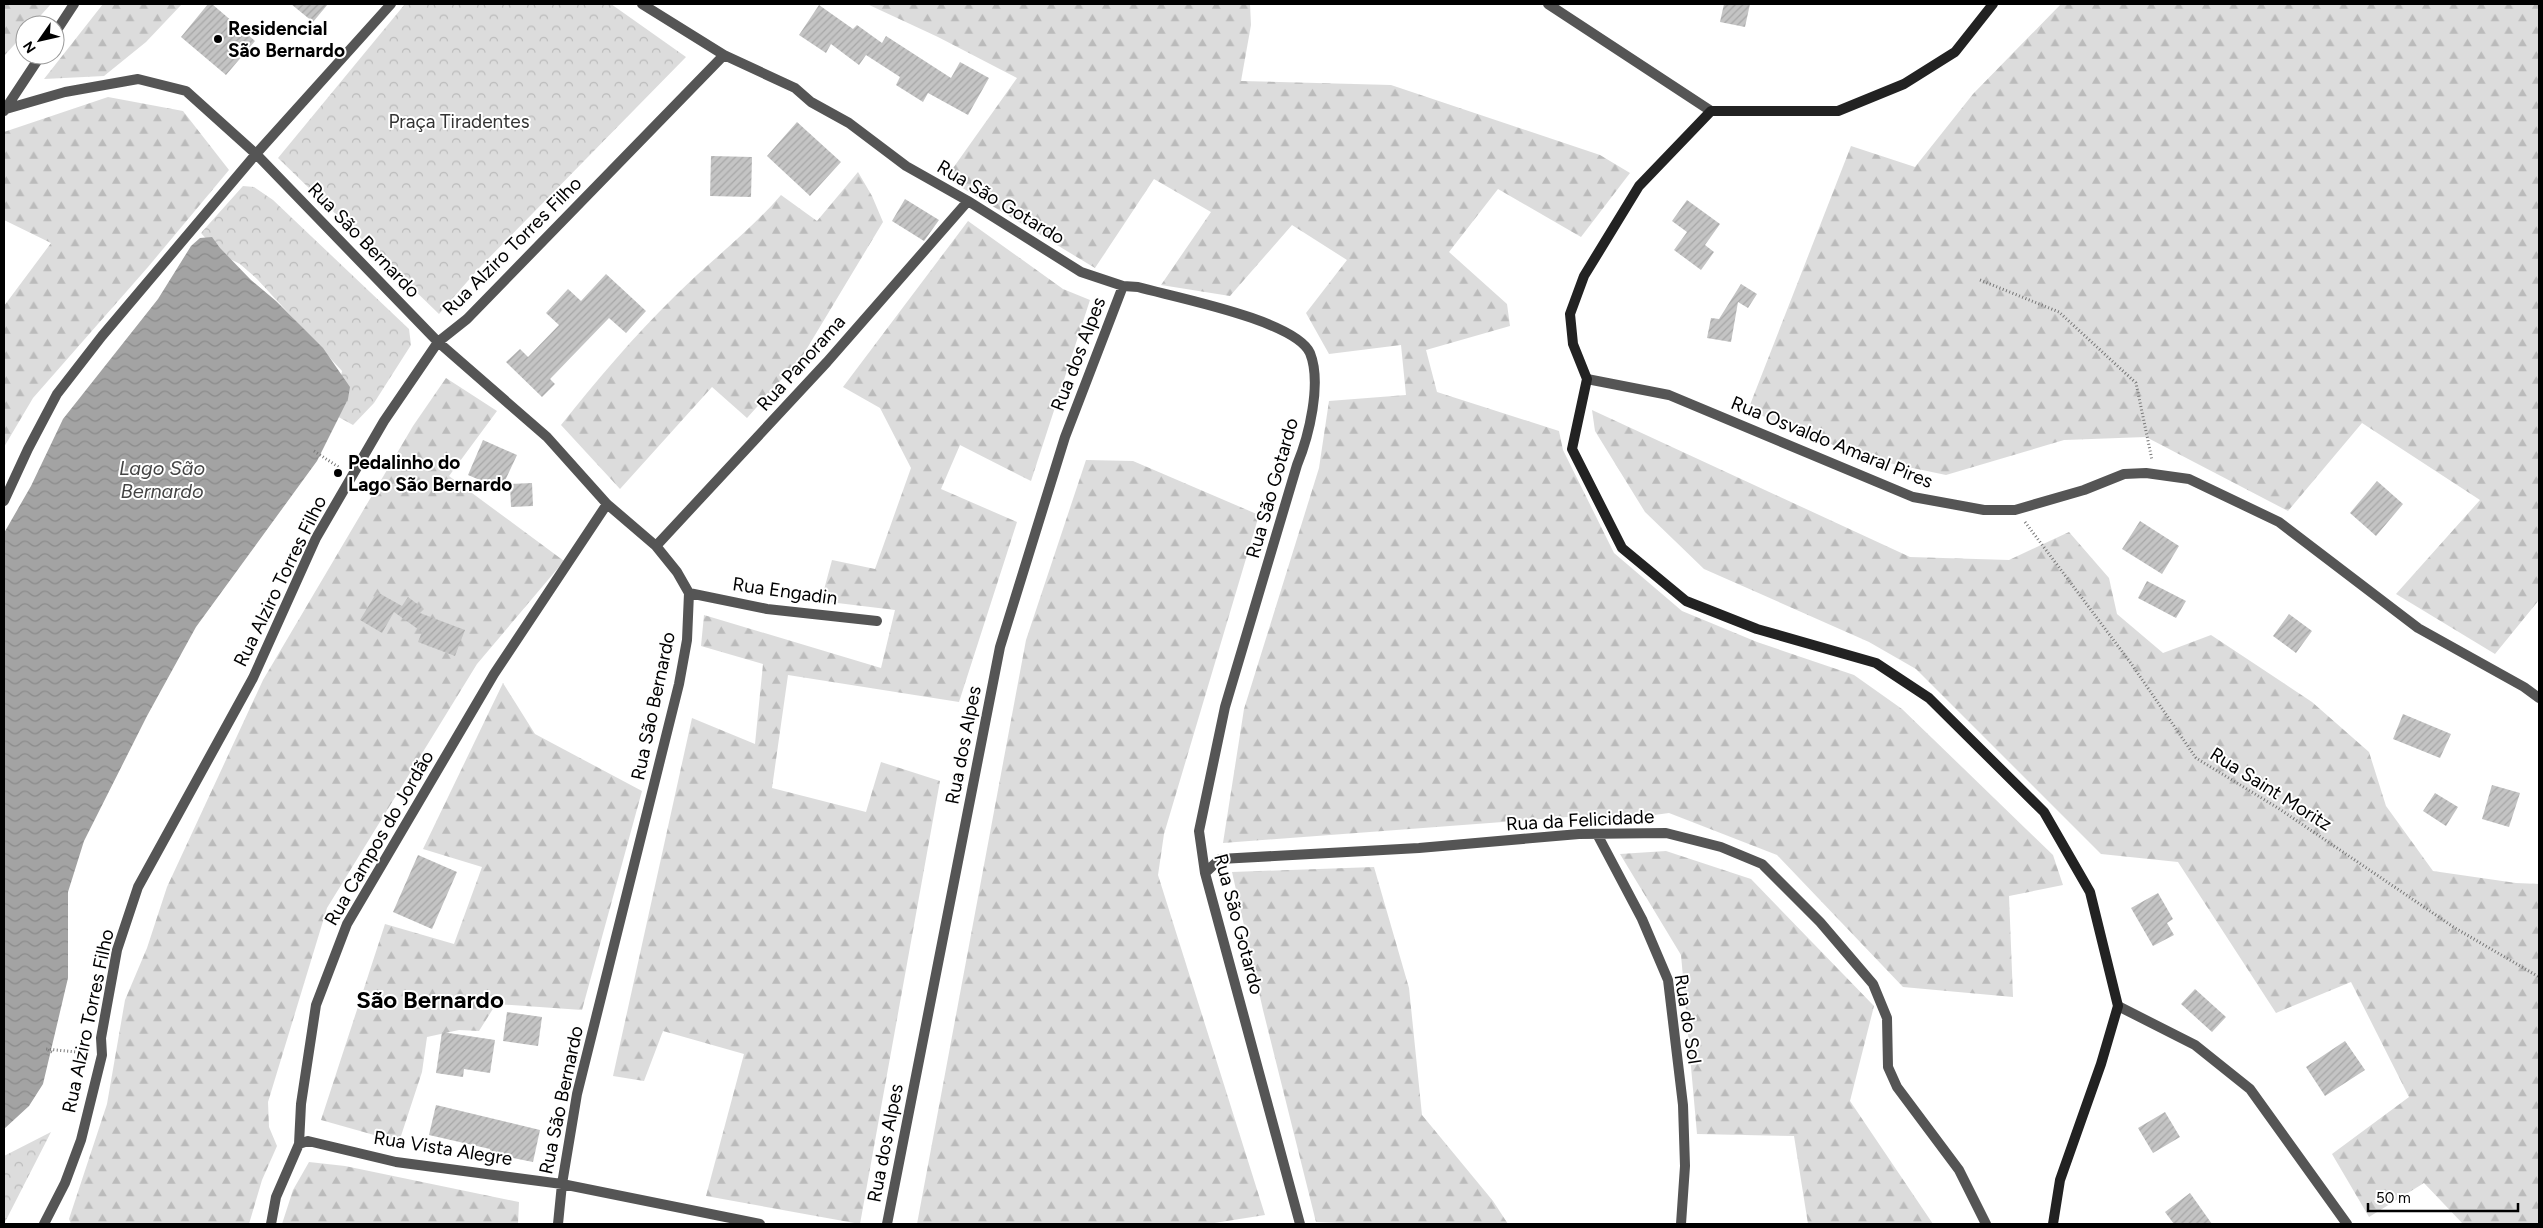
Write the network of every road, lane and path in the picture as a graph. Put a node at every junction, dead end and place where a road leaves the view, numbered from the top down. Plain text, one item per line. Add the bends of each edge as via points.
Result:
1 (74, 4) edge
2 (391, 4) edge
3 (642, 4) edge
4 (1548, 4) edge
5 (1993, 4) edge
6 (65, 18) edge
7 (724, 55) junction
8 (34, 65) edge
9 (5, 110) edge
10 (1711, 111) junction
11 (256, 154) junction
12 (968, 201) junction
13 (1980, 280) dead end
14 (1123, 286) junction
15 (438, 342) junction
16 (1587, 379) junction
17 (314, 451) dead end
18 (343, 470) dead end
19 (2146, 473) junction
20 (4, 502) edge
21 (607, 504) junction
22 (2015, 510) junction
23 (656, 546) junction
24 (689, 593) junction
25 (877, 621) dead end
26 (2539, 698) edge
27 (1597, 834) junction
28 (1205, 873) junction
29 (2539, 977) edge
30 (2118, 1006) junction
31 (52, 1052) dead end
32 (102, 1055) junction
33 (299, 1144) junction
34 (562, 1184) junction
35 (44, 1224) edge
36 (271, 1224) edge
37 (558, 1224) edge
38 (760, 1224) edge
39 (887, 1224) edge
40 (1300, 1224) edge
41 (1681, 1224) edge
42 (1986, 1224) edge
43 (2053, 1224) edge
44 (2347, 1224) edge

1 - 6 street
2 - 11 street
3 - 7 street, Rua São Gotardo
4 - 10 street
5 - 10 street via 1955,52 1904,84 1838,111
7 - 12 street, Rua São Gotardo via 795,88 906,166
7 - 15 street, Rua Alziro Torres Filho via 467,319
8 - 9 street
9 - 11 street, Rua São Bernardo via 65,92 138,79 186,91
10 - 16 street via 1639,186 1584,276 1570,314 1573,344
11 - 15 street, Rua São Bernardo
11 - 20 street via 102,336 58,394
12 - 14 street, Rua São Gotardo via 1081,272
12 - 23 street, Rua Panorama via 827,362
13 - 19 path via 2059,312 2136,383 2153,465
14 - 28 street, Rua São Gotardo via 1138,287 1263,322 1300,343 1309,352 1314,369 1314,406 1307,441 1297,465 1226,707 1199,831
14 - 39 street, Rua dos Alpes via 1065,437 1000,647
15 - 21 street, Rua São Bernardo via 547,437
15 - 32 street, Rua Alziro Torres Filho via 384,422 316,538 253,678 138,887 117,950 101,1038
16 - 22 street, Rua Osvaldo Amaral Pires via 1669,396 1913,497 1984,510
16 - 30 street via 1572,449 1622,548 1686,601 1757,629 1876,664 1929,698 2044,812 2090,892
17 - 18 path
19 - 22 street, Rua Osvaldo Amaral Pires via 2124,474 2084,490
19 - 26 street, Rua Osvaldo Amaral Pires via 2189,479 2279,522 2418,628
21 - 23 street, Rua São Bernardo
21 - 33 street, Rua Campos do Jordão via 494,674 347,924 316,1004 301,1104
22 - 29 path, Rua Saint Moritz via 2130,662 2196,758 2278,808 2455,928
23 - 24 street, Rua São Bernardo
24 - 25 street, Rua Engadin via 767,610
24 - 34 street, Rua São Bernardo via 687,640 679,684 577,1094
27 - 28 street, Rua da Felicidade via 1220,859
27 - 41 street, Rua do Sol via 1642,919 1668,980 1683,1105
27 - 42 street, Rua da Felicidade via 1666,833 1721,847 1762,864 1820,922 1873,984 1887,1018 1888,1067 1897,1087 1958,1170
28 - 40 street, Rua São Gotardo
30 - 43 street via 2060,1180
30 - 44 street via 2194,1045 2250,1089
31 - 32 path via 46,1049
32 - 35 street, Rua Alziro Torres Filho via 81,1140 65,1183
33 - 34 street, Rua Vista Alegre via 308,1141 396,1162
33 - 36 street, Rua Campos do Jordão via 276,1197
34 - 37 street, Rua São Bernardo
34 - 38 street, Rua Vista Alegre

